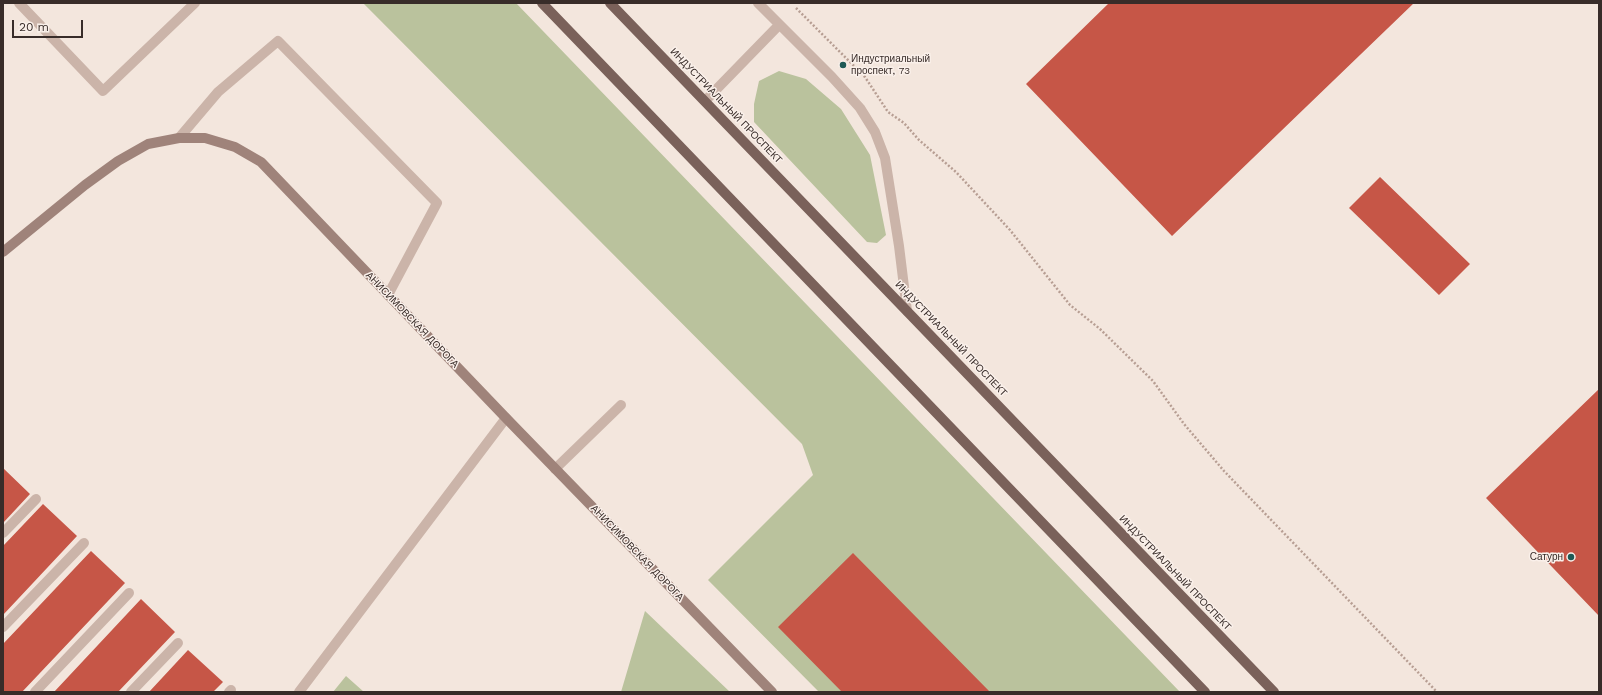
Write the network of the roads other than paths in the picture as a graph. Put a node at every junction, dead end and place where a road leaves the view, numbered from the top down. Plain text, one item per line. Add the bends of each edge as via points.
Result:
1 (19, 3) edge
2 (195, 3) edge
3 (542, 3) edge
4 (610, 3) edge
5 (758, 3) edge
6 (779, 25) junction
7 (705, 101) junction
8 (179, 138) junction
9 (3, 252) edge
10 (388, 295) junction
11 (907, 311) junction
12 (621, 405) dead end
13 (506, 418) junction
14 (555, 469) junction
15 (36, 499) dead end
16 (3, 533) edge
17 (84, 543) dead end
18 (129, 593) dead end
19 (3, 627) edge
20 (178, 643) dead end
21 (35, 692) edge
22 (131, 692) edge
23 (299, 692) edge
24 (772, 692) edge
25 (1205, 692) edge
26 (1274, 692) edge

1 - 2 street via 103,91
3 - 25 main road
4 - 7 main road, ИНДУСТРИАЛЬНЫЙ ПРОСПЕКТ
5 - 6 street
6 - 7 street
6 - 11 street via 860,108 875,132 885,158
7 - 11 main road, ИНДУСТРИАЛЬНЫЙ ПРОСПЕКТ
8 - 9 street, АНИСИМОВСКАЯ ДОРОГА via 148,144 118,161
8 - 10 street, АНИСИМОВСКАЯ ДОРОГА via 206,138 235,147 261,162
8 - 10 street via 218,92 278,41 437,203
10 - 13 street, АНИСИМОВСКАЯ ДОРОГА
11 - 26 main road, ИНДУСТРИАЛЬНЫЙ ПРОСПЕКТ
12 - 14 street
13 - 14 street, АНИСИМОВСКАЯ ДОРОГА
13 - 23 street
14 - 24 street, АНИСИМОВСКАЯ ДОРОГА
15 - 16 street
17 - 19 street
18 - 21 street
20 - 22 street

